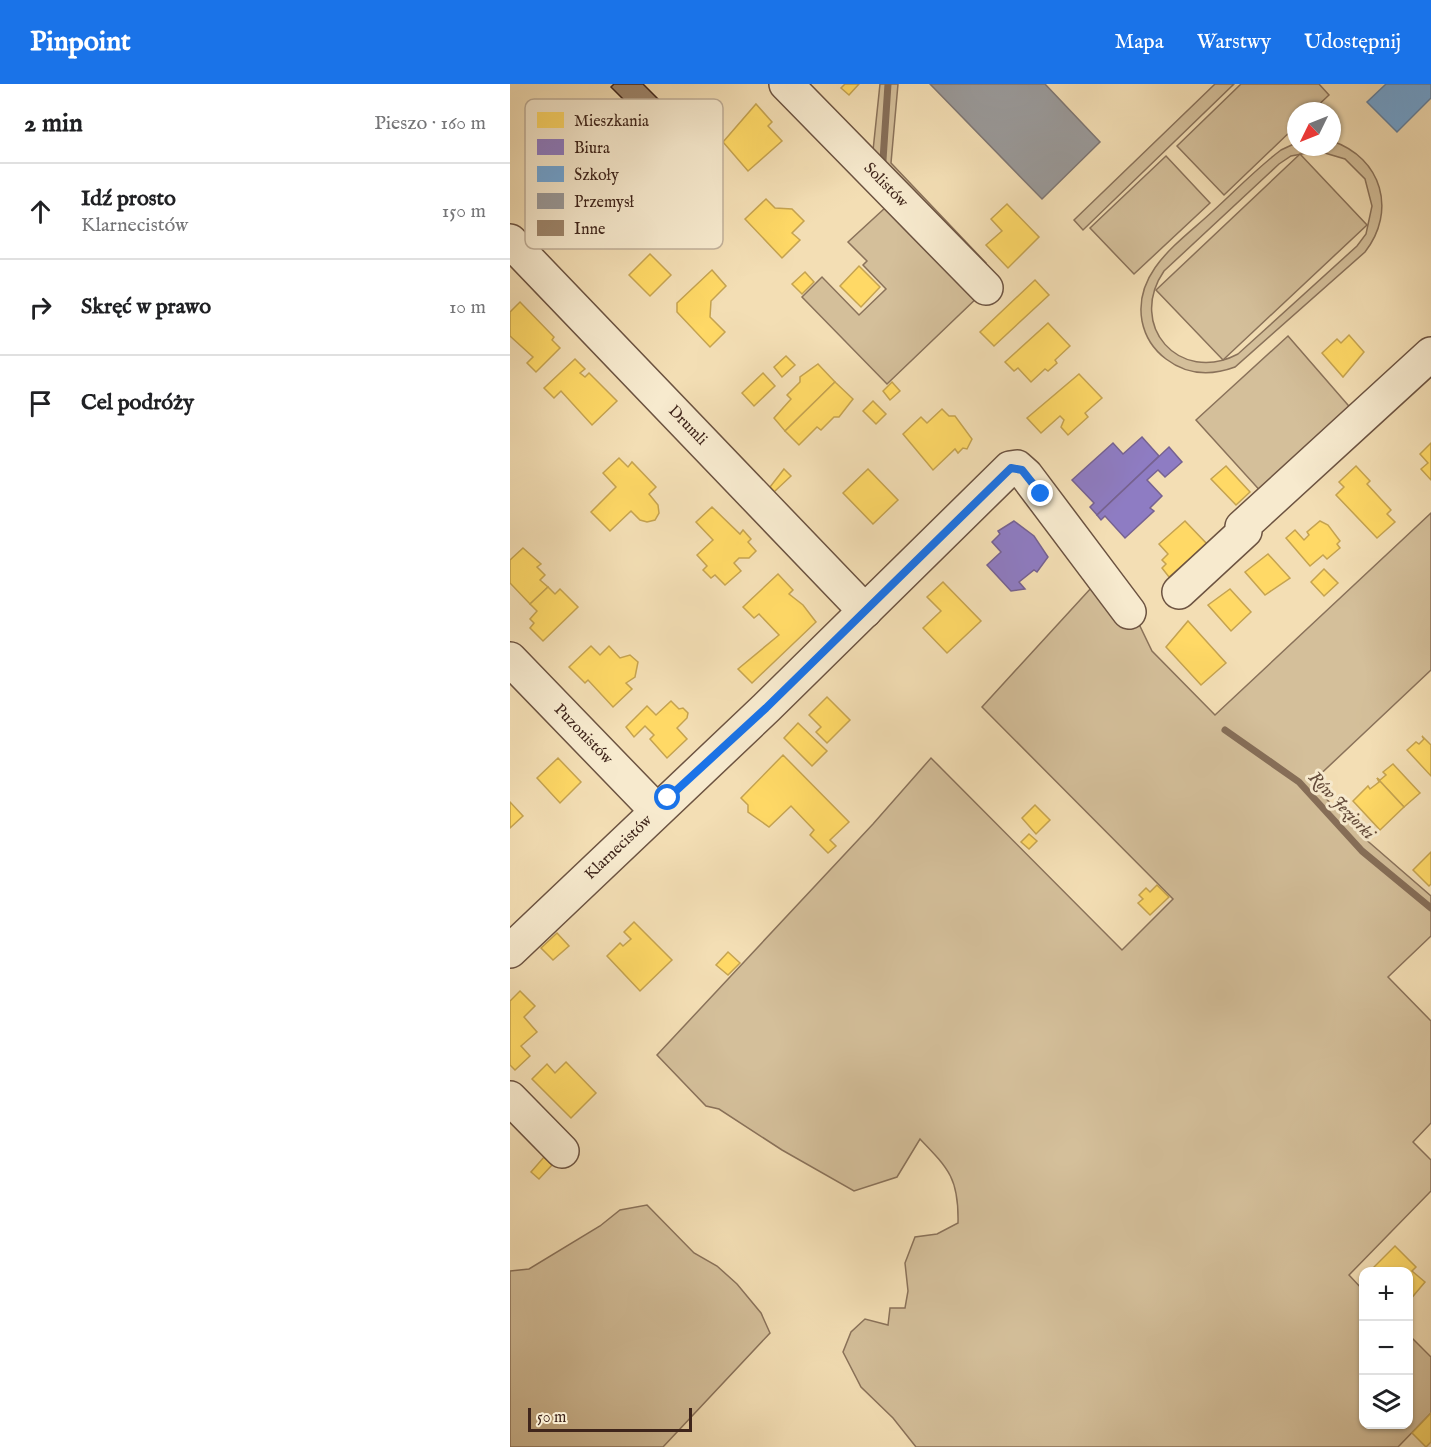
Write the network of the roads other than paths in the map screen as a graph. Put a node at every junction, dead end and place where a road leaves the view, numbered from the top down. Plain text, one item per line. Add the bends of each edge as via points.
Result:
1 (786, 84) edge
2 (510, 242) edge
3 (986, 288) dead end
4 (1431, 354) edge
5 (1179, 592) dead end
6 (865, 611) junction
7 (1130, 612) dead end
8 (510, 659) edge
9 (656, 810) junction
10 (510, 951) edge
11 (510, 1098) edge
12 (562, 1151) dead end

1 - 3 street, Solistów
2 - 6 street, Drumli
4 - 5 street via 1242,527 1245,531
6 - 7 street, Klarnecistów via 1011,468 1017,467
6 - 9 street, Klarnecistów
8 - 9 street, Puzonistów
9 - 10 street, Klarnecistów
11 - 12 street

